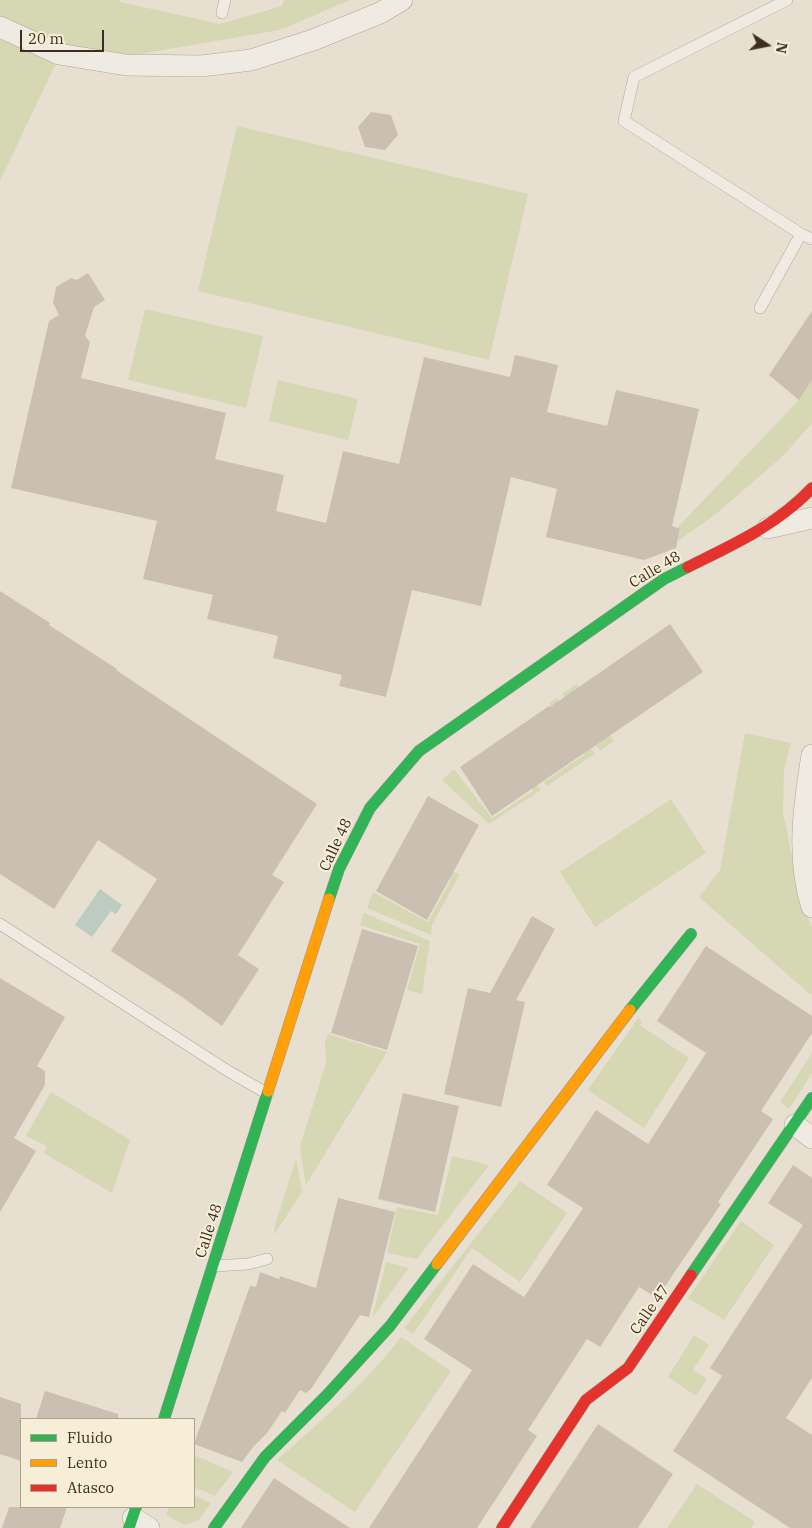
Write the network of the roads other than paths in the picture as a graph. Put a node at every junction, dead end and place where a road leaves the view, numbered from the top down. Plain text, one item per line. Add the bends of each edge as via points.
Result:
1 (225, 0) edge
2 (402, 0) edge
3 (788, 0) edge
4 (222, 13) dead end
5 (0, 27) edge
6 (801, 234) junction
7 (812, 239) edge
8 (760, 308) dead end
9 (812, 488) edge
10 (812, 518) edge
11 (763, 529) junction
12 (812, 755) edge
13 (812, 907) edge
14 (0, 924) edge
15 (691, 934) dead end
16 (268, 1094) junction
17 (812, 1098) edge
18 (795, 1125) junction
19 (812, 1138) edge
20 (267, 1259) dead end
21 (214, 1266) junction
22 (164, 1418) edge
23 (214, 1528) edge
24 (502, 1528) edge

1 - 4 lane
2 - 5 street via 380,13 313,40 251,60 201,66 126,65 59,54
3 - 6 lane via 634,77 624,121
6 - 7 lane
6 - 8 lane
9 - 11 street, Calle 48 via 795,506
10 - 11 street
11 - 16 street, Calle 48 via 664,579 419,751 370,808 339,869
12 - 13 street via 802,831 805,886
14 - 16 lane
15 - 23 street via 390,1326 265,1457
16 - 21 street, Calle 48
17 - 18 street, Calle 47
18 - 19 street
18 - 24 street, Calle 47 via 628,1368 586,1400
20 - 21 lane
21 - 22 street, Calle 48

